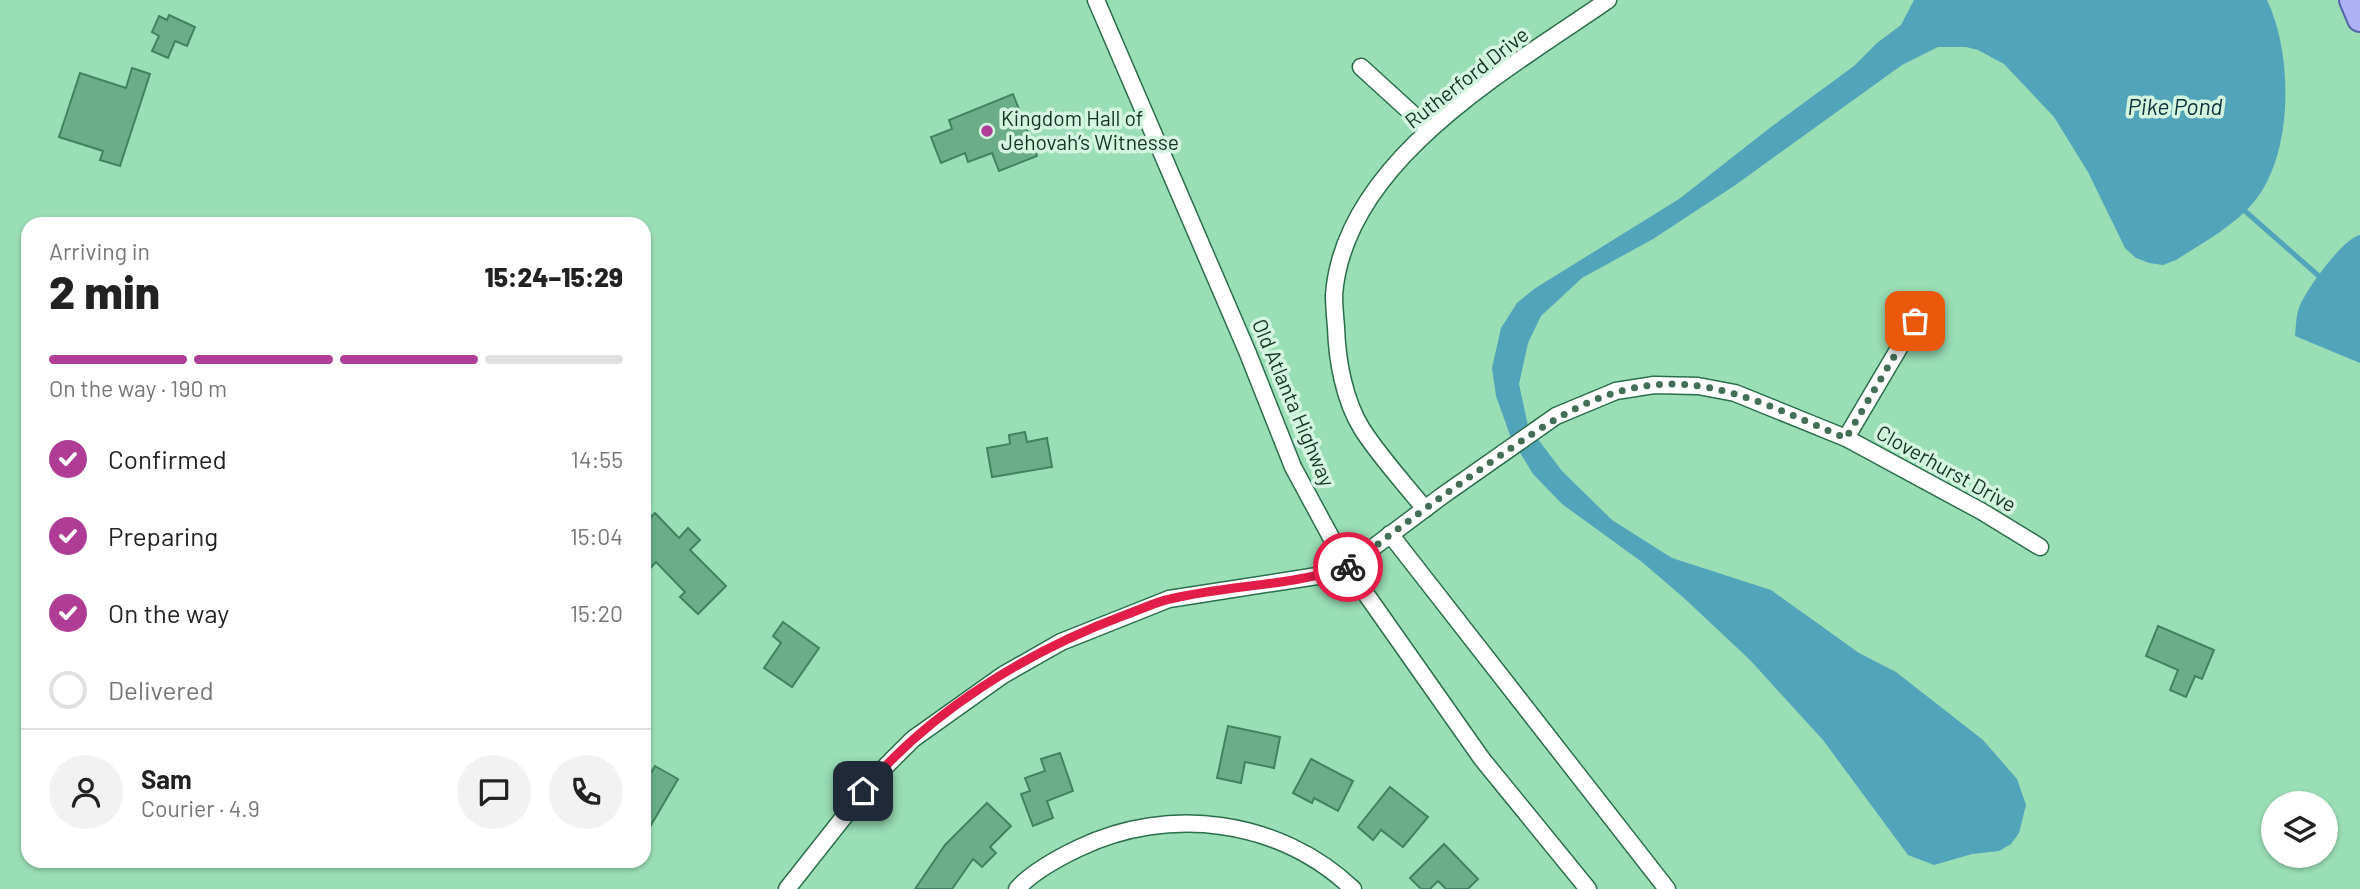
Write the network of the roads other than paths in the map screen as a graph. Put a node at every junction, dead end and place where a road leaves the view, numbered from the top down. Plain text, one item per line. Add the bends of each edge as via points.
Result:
1 (1096, 0) edge
2 (1608, 0) edge
3 (2352, 0) edge
4 (2360, 19) edge
5 (1361, 67) dead end
6 (1429, 129) junction
7 (1915, 321) dead end
8 (1846, 438) junction
9 (1425, 509) junction
10 (1390, 534) junction
11 (2040, 547) dead end
12 (1347, 567) junction
13 (787, 889) edge
14 (1017, 889) edge
15 (1353, 889) edge
16 (1588, 889) edge
17 (1667, 889) edge

1 - 12 street, Old Atlanta Highway via 1293,467
2 - 6 street, Rutherford Drive
3 - 4 main road
5 - 6 street
6 - 9 street, Rutherford Drive via 1386,174 1364,207 1344,250 1334,294 1344,387 1361,428
7 - 8 street
8 - 9 street, Cloverhurst Drive via 1735,393 1654,385 1616,391 1556,416
8 - 11 street, Cloverhurst Drive
9 - 10 street, Cloverhurst Drive
10 - 12 street, Cloverhurst Drive
10 - 17 street
12 - 13 street via 1317,576 1169,599 1061,642 1003,675 913,739 877,775
12 - 16 street, Old Atlanta Highway via 1482,758
14 - 15 street via 1059,857 1097,839 1146,825 1184,822 1223,824 1262,835 1300,851

